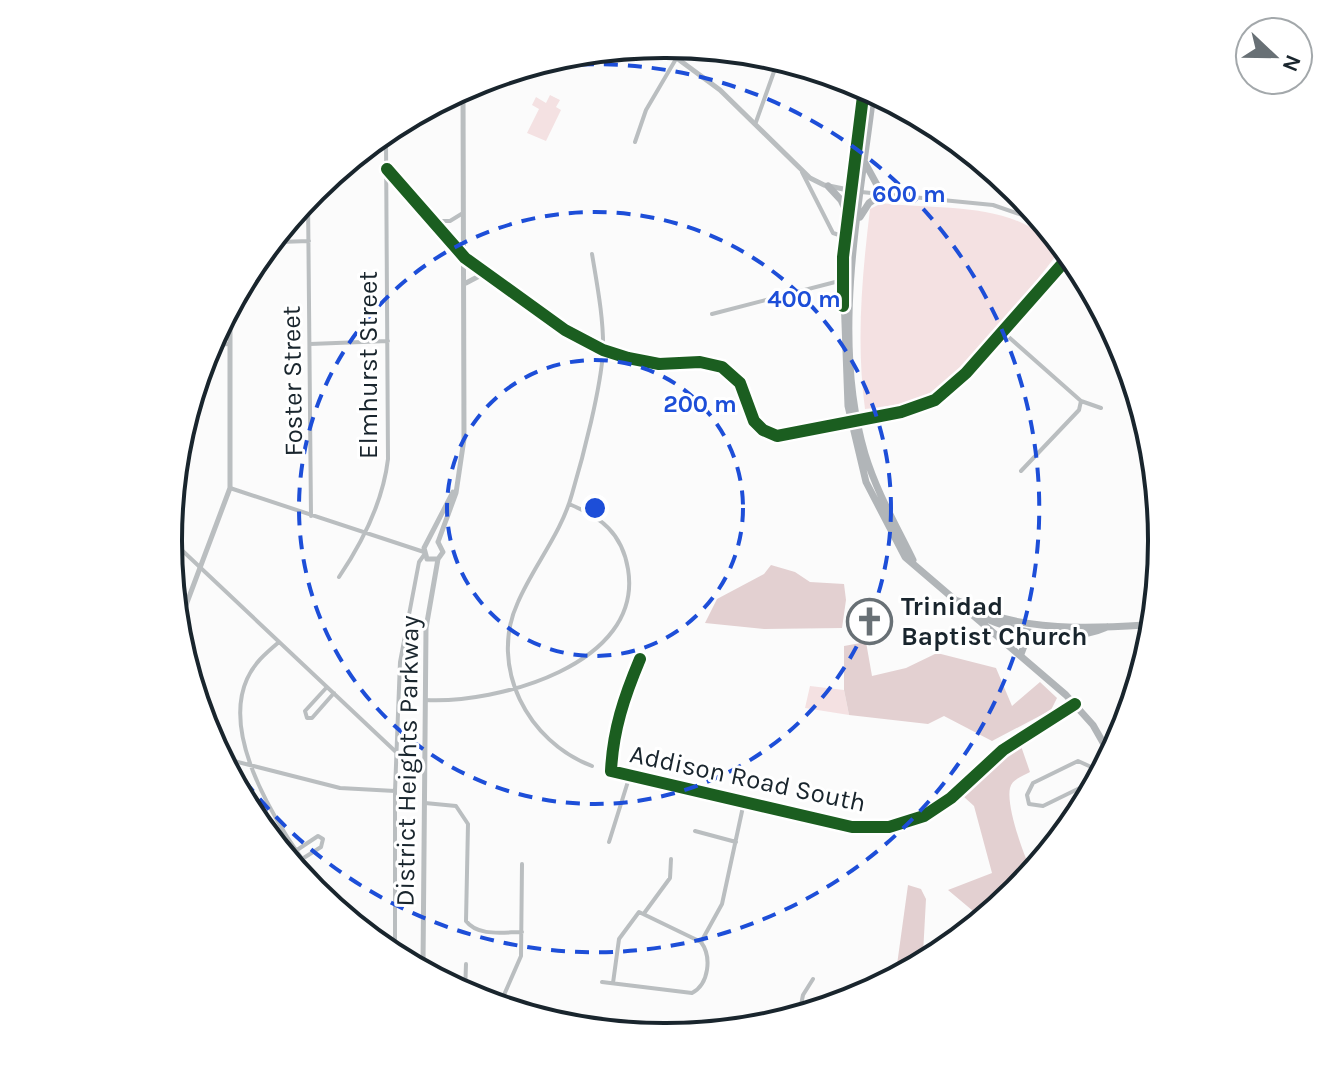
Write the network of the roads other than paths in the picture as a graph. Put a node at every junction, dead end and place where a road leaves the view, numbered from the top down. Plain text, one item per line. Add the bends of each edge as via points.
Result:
1 (676, 58) edge
2 (679, 58) edge
3 (774, 70) edge
4 (862, 101) edge
5 (463, 103) edge
6 (872, 105) edge
7 (756, 122) junction
8 (635, 142) dead end
9 (386, 147) edge
10 (864, 161) junction
11 (798, 167) junction
12 (387, 169) junction
13 (828, 186) junction
14 (851, 191) junction
15 (861, 192) junction
16 (882, 194) junction
17 (464, 211) junction
18 (1021, 214) edge
19 (308, 215) edge
20 (848, 218) junction
21 (432, 221) junction
22 (857, 222) junction
23 (845, 237) junction
24 (309, 241) junction
25 (286, 242) edge
26 (592, 254) dead end
27 (465, 258) junction
28 (1061, 265) edge
29 (485, 273) junction
30 (843, 280) junction
31 (465, 283) junction
32 (712, 314) dead end
33 (230, 331) edge
34 (1003, 332) junction
35 (388, 341) junction
36 (224, 344) edge
37 (230, 344) junction
38 (310, 344) junction
39 (603, 350) junction
40 (1081, 401) junction
41 (1101, 408) dead end
42 (854, 420) junction
43 (1021, 471) dead end
44 (458, 480) junction
45 (230, 488) junction
46 (569, 504) junction
47 (311, 516) junction
48 (363, 534) junction
49 (438, 542) junction
50 (427, 543) junction
51 (183, 551) edge
52 (424, 554) junction
53 (438, 559) junction
54 (199, 566) junction
55 (339, 577) dead end
56 (187, 602) edge
57 (956, 602) junction
58 (1140, 625) edge
59 (1018, 626) junction
60 (1107, 627) junction
61 (1035, 633) junction
62 (279, 642) junction
63 (1021, 654) junction
64 (640, 659) dead end
65 (327, 687) junction
66 (514, 688) junction
67 (334, 693) junction
68 (425, 700) junction
69 (1075, 704) junction
70 (1103, 743) edge
71 (396, 752) junction
72 (236, 762) edge
73 (252, 766) junction
74 (592, 766) dead end
75 (1089, 766) dead end
76 (630, 775) junction
77 (1079, 788) edge
78 (395, 791) junction
79 (744, 802) junction
80 (425, 803) junction
81 (695, 831) dead end
82 (609, 842) dead end
83 (736, 842) junction
84 (296, 850) junction
85 (302, 859) joint
86 (671, 859) dead end
87 (522, 864) dead end
88 (645, 912) junction
89 (522, 932) junction
90 (395, 941) edge
91 (701, 942) junction
92 (423, 957) edge
93 (466, 964) dead end
94 (813, 979) dead end
95 (467, 980) edge
96 (602, 982) dead end
97 (613, 983) junction
98 (504, 995) edge
99 (801, 1003) edge

1 - 8 street via 646,110
2 - 7 street
3 - 7 street
4 - 14 main road
5 - 17 street
6 - 10 main road
7 - 11 street
9 - 12 street, Elmhurst Street
10 - 15 main road
10 - 16 main road
11 - 13 street
11 - 23 street via 833,233
12 - 21 street
12 - 35 street, Elmhurst Street
13 - 14 street
13 - 20 main road
14 - 15 street
14 - 20 main road
15 - 16 street
15 - 22 main road
16 - 18 street via 993,205
16 - 22 main road
17 - 21 street via 458,218
17 - 27 street
19 - 24 street, Foster Street
20 - 23 main road
21 - 27 street
22 - 42 main road via 851,316
23 - 30 main road
24 - 25 street
24 - 38 street, Foster Street
26 - 39 street
27 - 29 street
27 - 31 street
28 - 34 street
29 - 31 street
29 - 39 street
30 - 32 street
30 - 42 main road
31 - 44 street via 465,422
33 - 37 street
34 - 40 street
34 - 42 street via 935,400
35 - 38 street
35 - 48 street, Elmhurst Street via 387,467
36 - 37 street
37 - 45 street
38 - 47 street, Foster Street
39 - 42 street via 653,363 722,367 740,383 754,421 773,435
39 - 46 street
40 - 41 street
40 - 43 street via 1079,410
42 - 57 main road via 858,456 876,505 905,557
44 - 49 street
44 - 50 street
45 - 47 street
45 - 54 street
46 - 66 street via 513,613 509,644
46 - 66 street via 603,520 619,542 629,576 626,602 611,631 590,653 549,678
47 - 48 street
48 - 52 street
48 - 55 street, Elmhurst Street
49 - 50 street
49 - 53 street via 443,552
50 - 52 street
51 - 54 street
52 - 53 street
52 - 71 street, District Heights Parkway via 401,649
53 - 68 street, District Heights Parkway via 426,628
54 - 56 street
54 - 62 street
57 - 59 main road
57 - 63 main road
58 - 60 main road
59 - 60 main road
59 - 61 main road
59 - 63 main road
60 - 61 main road
61 - 63 main road via 1028,635
62 - 65 street
62 - 73 street via 255,665 244,689 244,731
63 - 69 main road
64 - 76 street, Addison Road South via 611,747 611,771
65 - 67 street
65 - 67 street via 305,711 307,718
66 - 68 street
66 - 74 street via 542,734
67 - 71 street
68 - 80 street, District Heights Parkway
69 - 70 main road
69 - 79 street, Addison Road South via 1003,750 939,807 896,825 844,826
71 - 78 street, District Heights Parkway
72 - 73 street
73 - 78 street via 340,788
73 - 84 street
75 - 77 street via 1078,761 1033,783 1027,795 1029,804 1043,806
76 - 79 street, Addison Road South
76 - 82 street
78 - 90 street, District Heights Parkway
79 - 83 street
80 - 89 street via 456,806 467,823 470,927
80 - 92 street, District Heights Parkway
81 - 83 street
83 - 91 street via 722,904
84 - 85 street
84 - 85 street via 318,836 323,839 321,847
86 - 88 street via 670,878
87 - 89 street
88 - 91 street
88 - 97 street via 635,915 619,939
89 - 98 street via 520,962
91 - 97 street via 708,962 694,992
93 - 95 street
94 - 99 street
96 - 97 street

